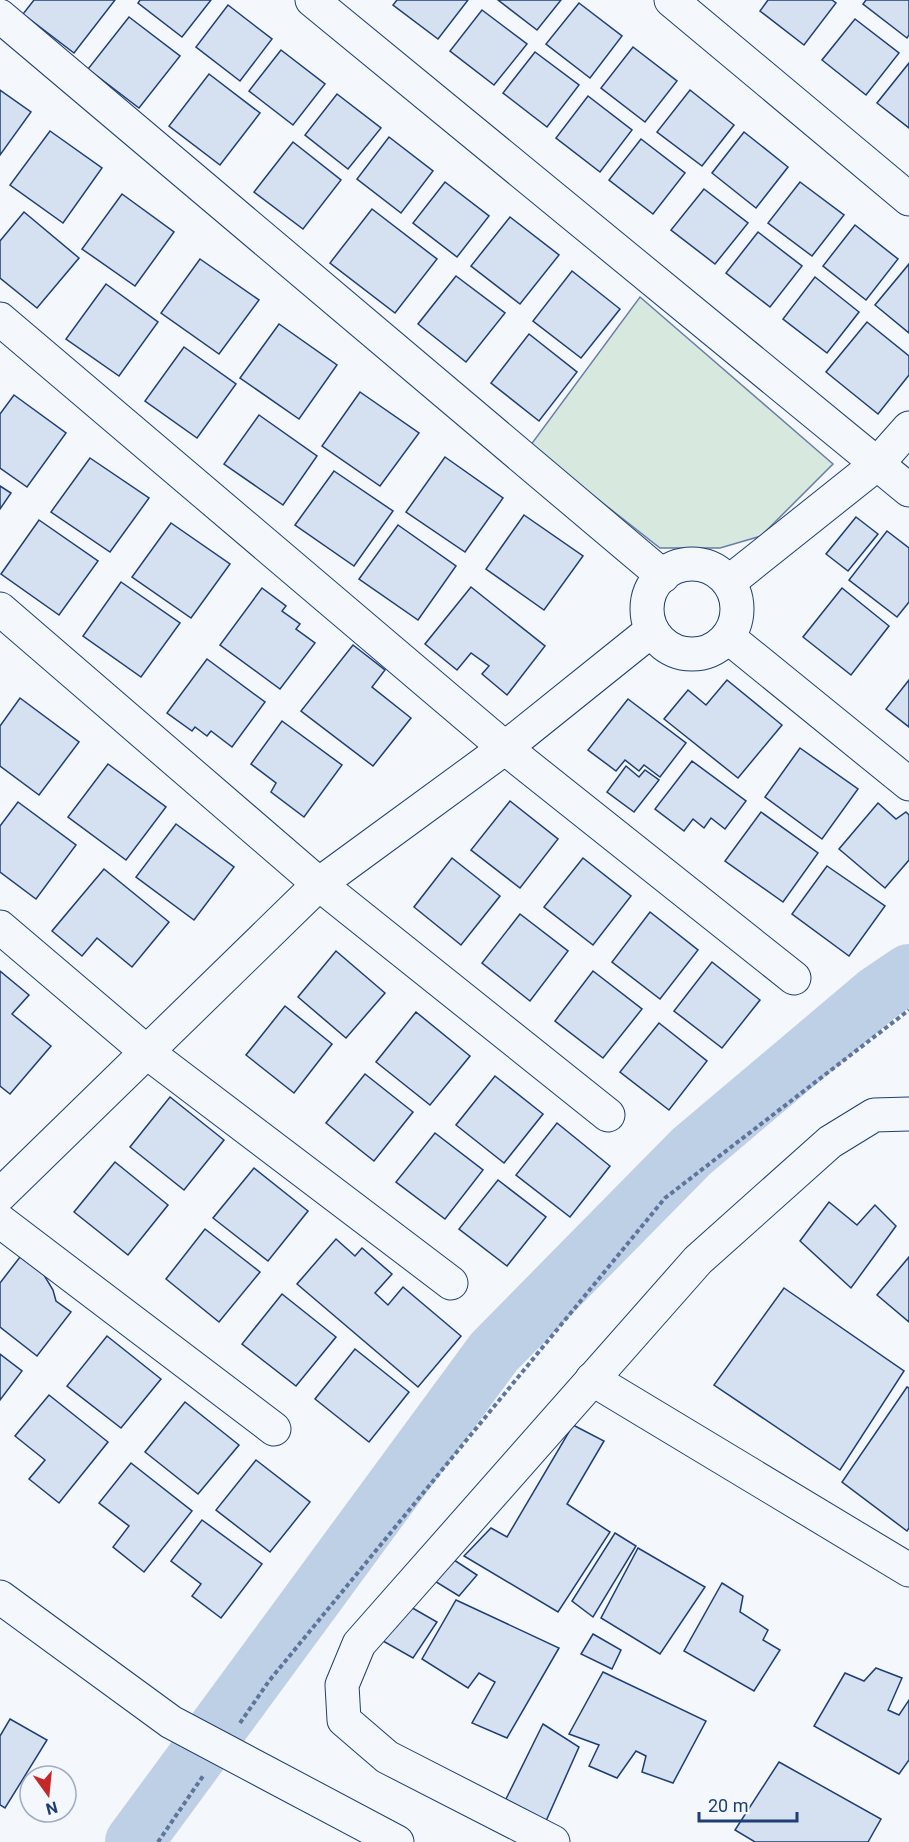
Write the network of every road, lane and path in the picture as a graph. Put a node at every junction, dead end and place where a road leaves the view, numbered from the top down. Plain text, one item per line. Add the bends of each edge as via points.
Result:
1 (312, 0) edge
2 (670, 0) edge
3 (0, 16) edge
4 (909, 199) edge
5 (0, 319) edge
6 (909, 428) edge
7 (877, 464) junction
8 (909, 490) edge
9 (663, 576) junction
10 (729, 582) junction
11 (0, 609) edge
12 (652, 630) junction
13 (728, 637) junction
14 (505, 748) junction
15 (909, 784) edge
16 (319, 884) junction
17 (0, 927) edge
18 (794, 978) dead end
19 (909, 1010) edge
20 (148, 1053) junction
21 (909, 1114) edge
22 (608, 1115) dead end
23 (0, 1195) edge
24 (0, 1221) edge
25 (451, 1283) dead end
26 (592, 1379) junction
27 (274, 1429) dead end
28 (909, 1570) edge
29 (0, 1597) edge
30 (224, 1751) junction
31 (158, 1842) edge
32 (398, 1842) edge
33 (553, 1842) edge

1 - 7 street
2 - 4 street
3 - 9 street
5 - 14 street
6 - 7 street
7 - 8 street
7 - 10 street
9 - 10 street via 675,567 690,564 711,569
9 - 12 street via 648,601
10 - 13 street via 737,610
11 - 16 street
12 - 13 street via 674,650 688,653 703,653
12 - 14 street
13 - 15 street
14 - 16 street
14 - 18 street
16 - 20 street
16 - 22 street
17 - 20 street
19 - 30 path via 664,1198 276,1672
20 - 23 street
20 - 25 street
21 - 26 street via 874,1115 830,1142 698,1260
24 - 27 street
26 - 28 street
26 - 33 street via 359,1644 342,1685 344,1720 387,1757
29 - 30 street via 171,1722
30 - 31 path
30 - 32 street

